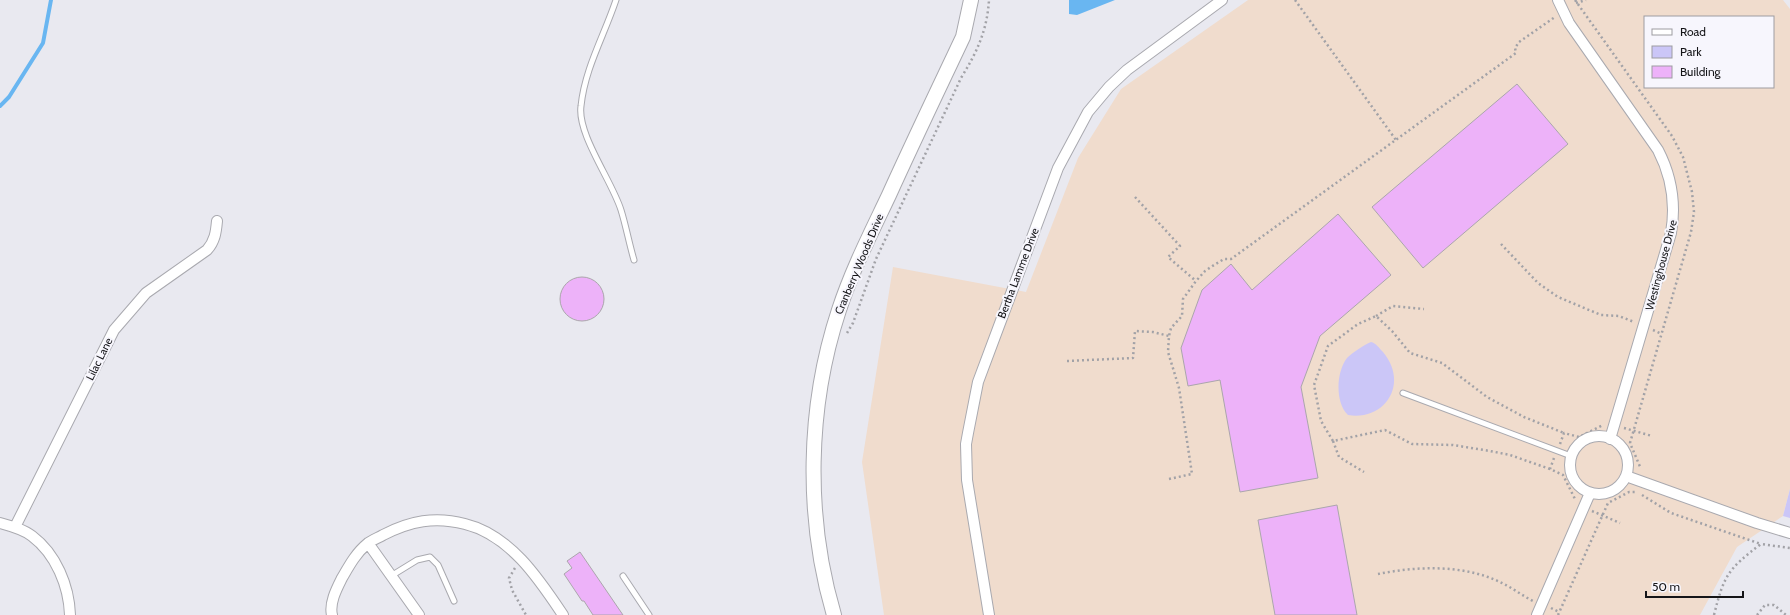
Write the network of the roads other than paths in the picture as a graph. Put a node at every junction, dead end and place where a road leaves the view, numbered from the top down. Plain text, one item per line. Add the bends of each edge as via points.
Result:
1 (616, 0) edge
2 (971, 0) edge
3 (1222, 0) edge
4 (1558, 0) edge
5 (217, 221) dead end
6 (634, 260) dead end
7 (1403, 393) dead end
8 (1610, 439) junction
9 (1572, 456) junction
10 (1626, 476) junction
11 (1590, 493) junction
12 (0, 523) edge
13 (15, 527) junction
14 (1790, 533) edge
15 (368, 543) junction
16 (391, 576) junction
17 (623, 576) dead end
18 (454, 601) dead end
19 (70, 615) edge
20 (332, 615) edge
21 (419, 615) edge
22 (563, 615) edge
23 (649, 615) edge
24 (834, 615) edge
25 (988, 615) edge
26 (1537, 615) edge

1 - 6 lane via 605,32 588,68 580,108 584,133 621,210
2 - 24 street, Cranberry Woods Drive via 963,37 860,256 839,310 829,346 816,420 815,498 822,562
3 - 25 street, Bertha Lamme Drive via 1127,70 1109,87 1088,112 1058,168 978,382 966,444 967,480
4 - 8 street, Westinghouse Drive via 1562,12 1658,150 1670,176 1673,190 1674,220
5 - 13 street, Lilac Lane via 216,233 207,250 146,293 114,330
7 - 9 lane
8 - 9 street via 1594,437 1584,440 1576,447
8 - 10 street via 1622,447 1627,456
9 - 11 street via 1571,475 1576,484
10 - 11 street via 1621,485 1613,491 1604,494
10 - 14 street
11 - 26 street
12 - 13 street
13 - 19 street via 32,536 56,565 67,589
15 - 16 street
15 - 20 street via 352,561 335,592
15 - 22 street via 418,521 466,524 486,533 521,559 532,570
16 - 18 lane via 417,560 430,557 438,565
16 - 21 street
17 - 23 lane

